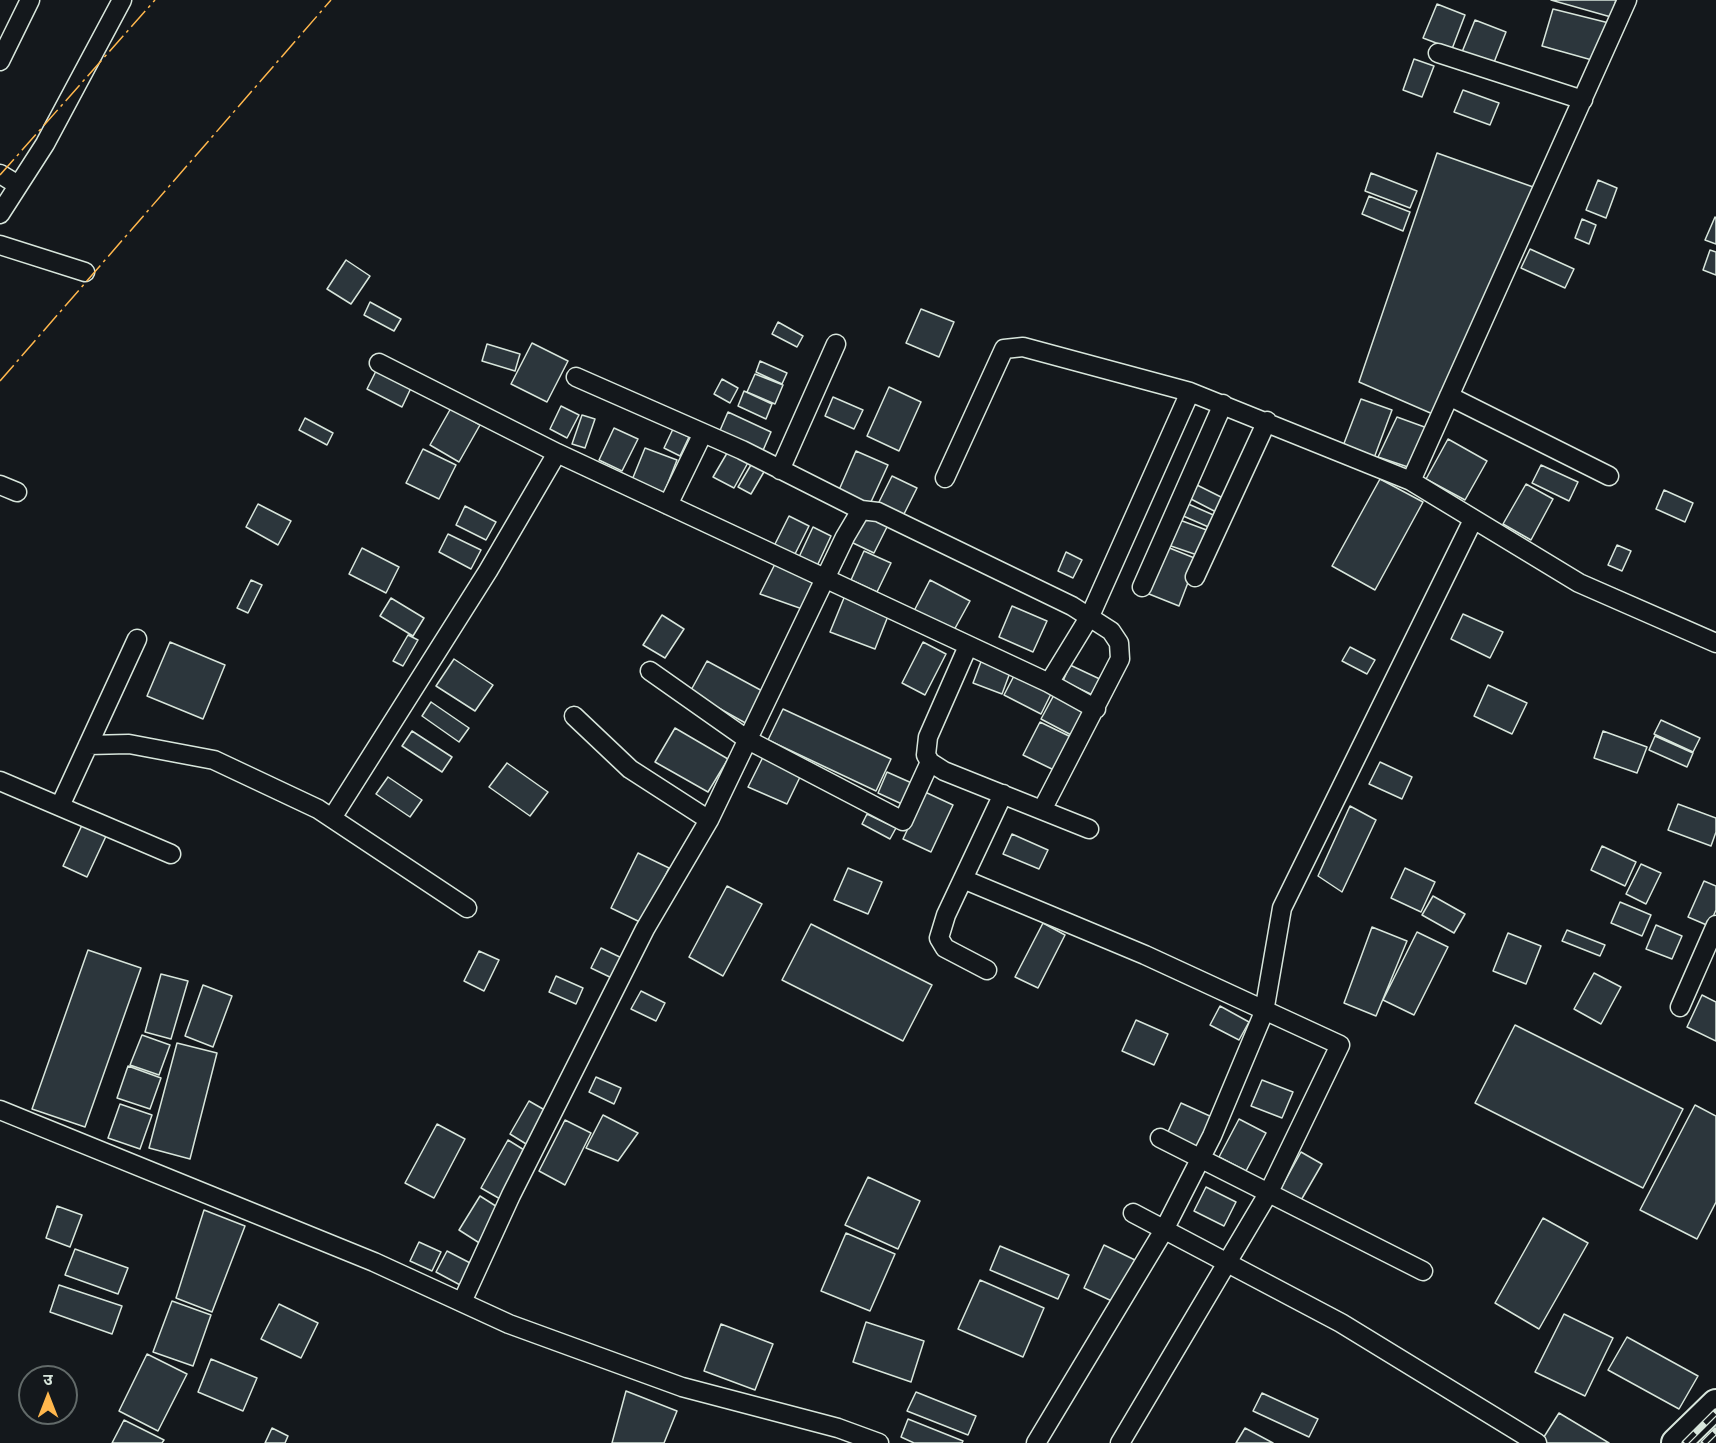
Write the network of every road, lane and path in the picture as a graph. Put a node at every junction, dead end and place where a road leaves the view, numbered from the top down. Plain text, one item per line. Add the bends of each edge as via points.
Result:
1 (30, 0) edge
2 (122, 0) edge
3 (1627, 0) edge
4 (1438, 53) dead end
5 (0, 61) edge
6 (1583, 100) junction
7 (0, 174) edge
8 (18, 185) junction
9 (0, 214) edge
10 (0, 245) edge
11 (85, 272) dead end
12 (836, 344) dead end
13 (379, 363) dead end
14 (576, 377) dead end
15 (1190, 392) junction
16 (1449, 396) junction
17 (1223, 404) junction
18 (1267, 421) junction
19 (703, 433) junction
20 (556, 453) junction
21 (780, 470) junction
22 (1609, 476) dead end
23 (945, 478) dead end
24 (1411, 481) junction
25 (668, 505) junction
26 (861, 510) junction
27 (1473, 520) junction
28 (1195, 577) dead end
29 (825, 580) junction
30 (1142, 587) dead end
31 (1089, 616) junction
32 (137, 639) dead end
33 (1716, 643) edge
34 (968, 646) junction
35 (650, 671) dead end
36 (1049, 683) junction
37 (1096, 709) junction
38 (574, 716) dead end
39 (747, 740) junction
40 (88, 745) junction
41 (930, 762) junction
42 (0, 780) edge
43 (1003, 795) junction
44 (60, 806) junction
45 (1042, 810) junction
46 (332, 818) junction
47 (709, 820) junction
48 (1089, 829) dead end
49 (171, 854) dead end
50 (963, 879) junction
51 (466, 908) dead end
52 (1716, 925) edge
53 (987, 970) dead end
54 (1680, 1007) dead end
55 (1264, 1012) junction
56 (0, 1110) edge
57 (1160, 1138) dead end
58 (1202, 1158) junction
59 (1269, 1192) junction
60 (1133, 1213) dead end
61 (1164, 1230) junction
62 (1227, 1263) junction
63 (1423, 1271) dead end
64 (462, 1302) junction
65 (1716, 1404) edge
66 (879, 1443) edge
67 (1036, 1443) edge
68 (1120, 1443) edge
69 (1537, 1443) edge
70 (1676, 1443) edge

1 - 5 street
2 - 8 street via 45,144
3 - 6 street
4 - 6 street
6 - 16 street
7 - 8 street
8 - 9 street
10 - 11 street
12 - 21 street
13 - 20 street
14 - 19 street
15 - 17 street
15 - 23 street via 1023,347 1004,350
15 - 31 street
16 - 22 street
16 - 24 street
17 - 18 street
17 - 30 street
18 - 24 street
18 - 28 street
19 - 21 street
19 - 25 street
20 - 25 street
20 - 46 street via 488,571
21 - 26 street
24 - 27 street
25 - 29 street
26 - 29 street
26 - 31 street via 878,512
27 - 33 street via 1579,583
27 - 55 street via 1282,908
29 - 34 street
29 - 39 street
31 - 36 street
31 - 37 street via 1111,631 1119,643 1120,659
32 - 40 street
34 - 36 street
34 - 41 street via 928,737 926,755
35 - 39 street
36 - 37 street
37 - 45 street
38 - 47 street via 630,769
39 - 41 street via 903,821
39 - 47 street
40 - 44 street
40 - 46 street via 129,744 214,760 272,785
41 - 43 street
42 - 44 street
43 - 45 street
43 - 50 street
44 - 49 street
45 - 48 street
46 - 51 street
47 - 64 street via 645,929 511,1195
50 - 53 street via 939,938 945,948
50 - 55 street via 1145,956
52 - 54 street
55 - 58 street
55 - 59 street via 1340,1045
56 - 64 street
57 - 58 street
58 - 59 street
58 - 61 street
59 - 62 street
59 - 63 street
60 - 61 street
61 - 62 street
61 - 67 street
62 - 68 street
62 - 69 street via 1341,1323
64 - 66 street via 509,1324 682,1387 838,1428
65 - 70 main road

